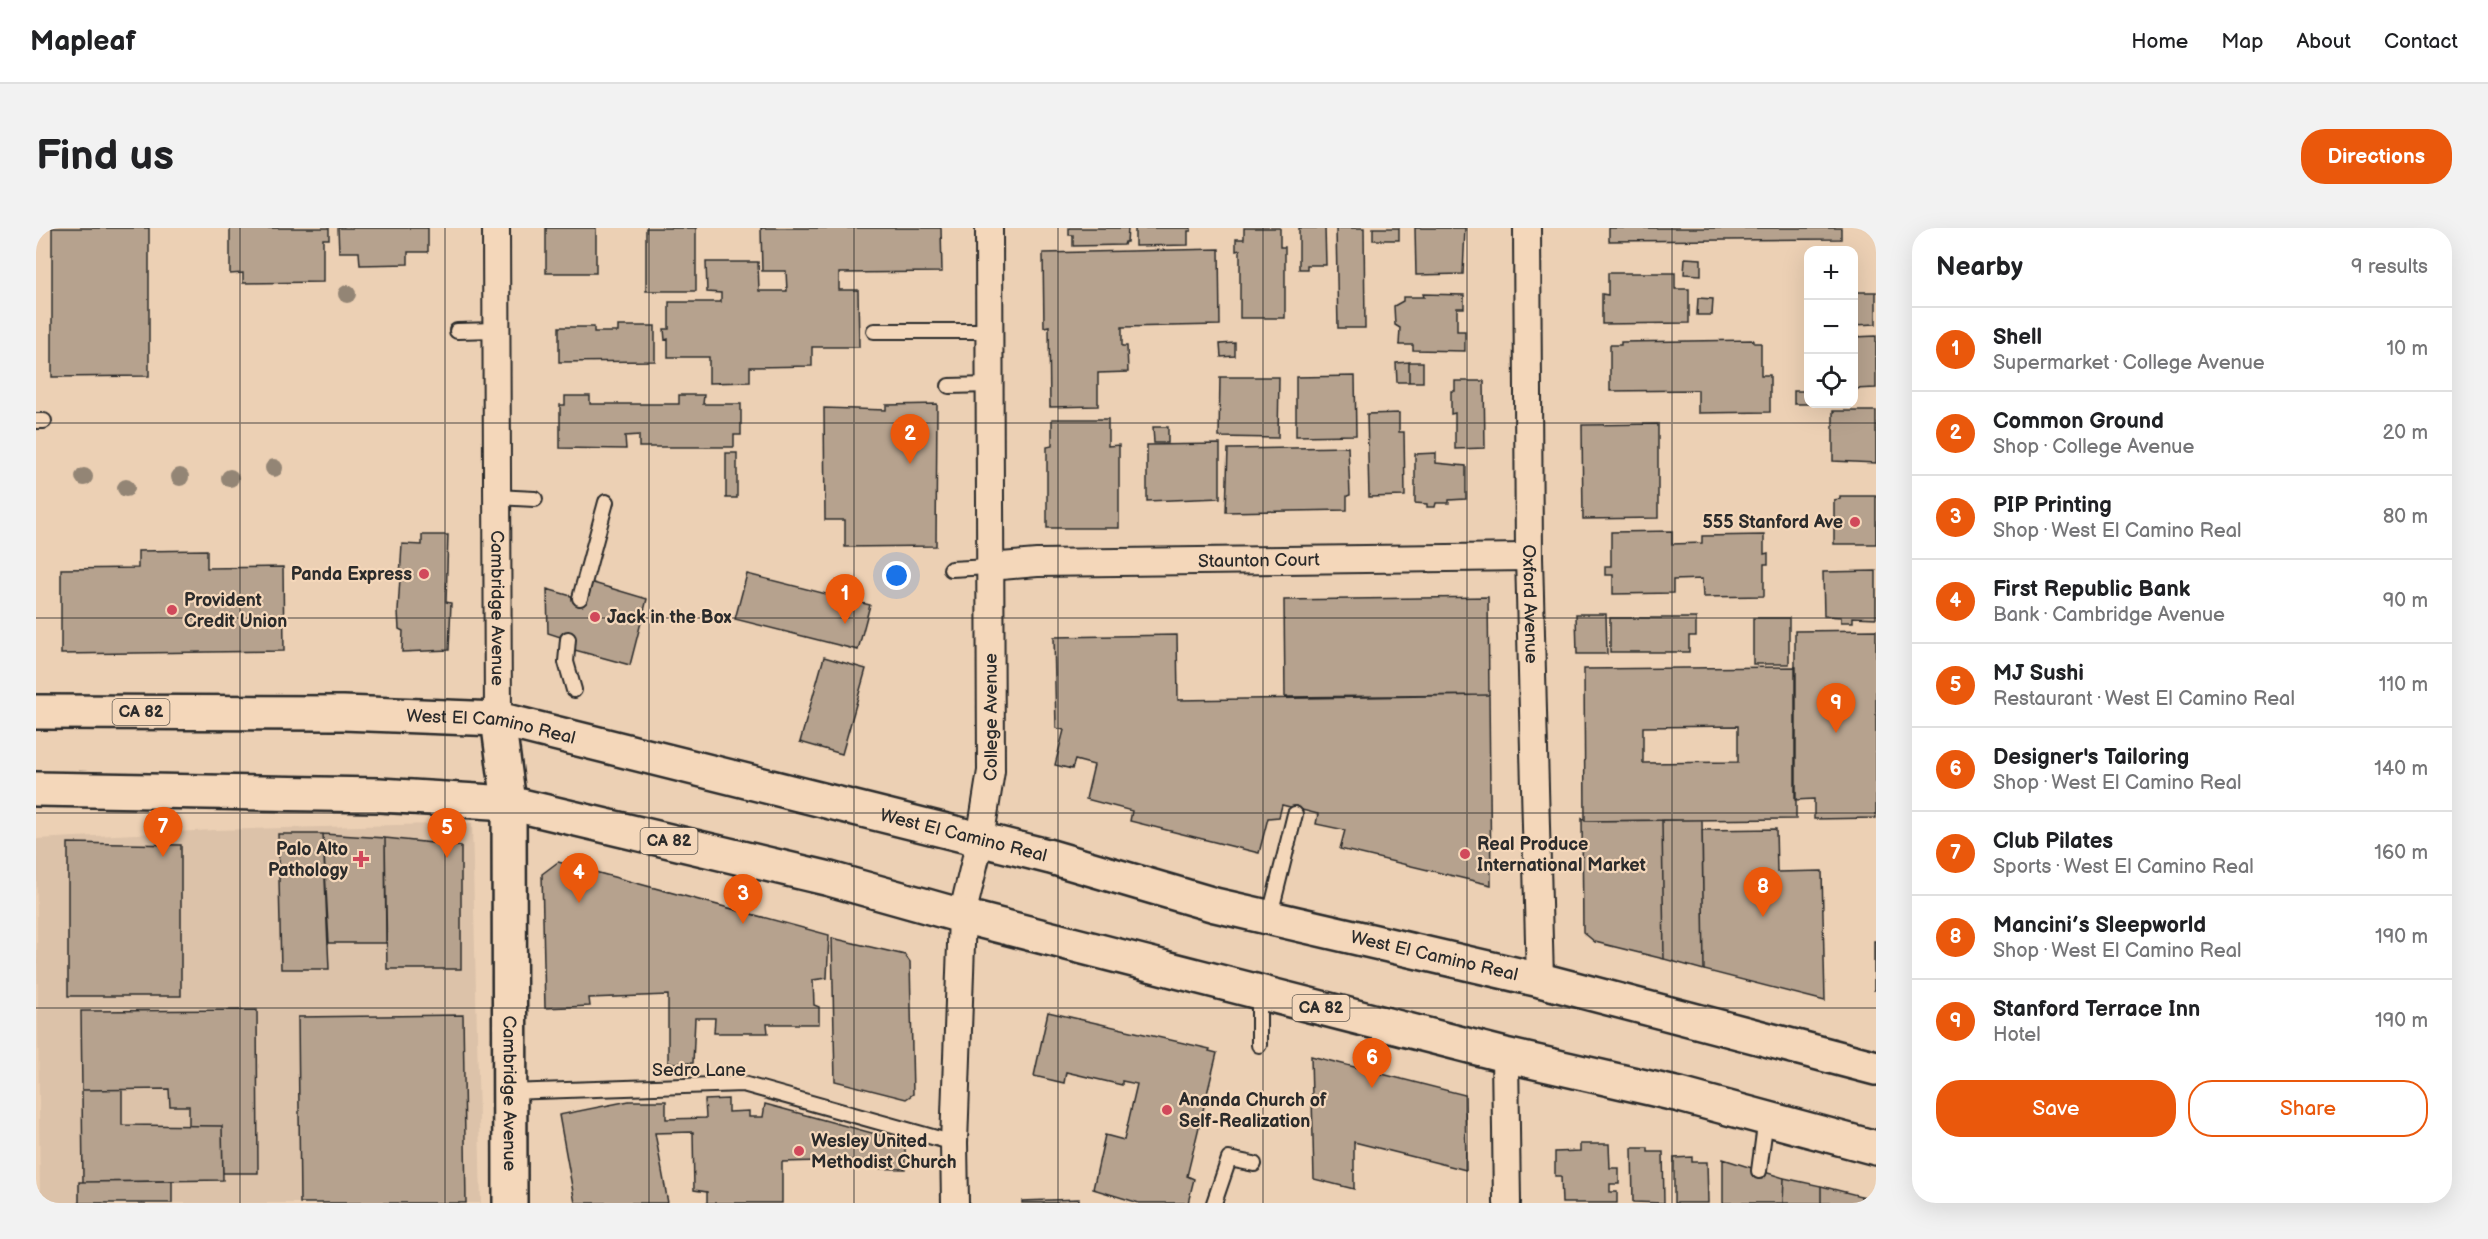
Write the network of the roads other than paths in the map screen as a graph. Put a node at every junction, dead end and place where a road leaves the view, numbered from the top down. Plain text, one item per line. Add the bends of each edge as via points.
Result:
1 (496, 228) edge
2 (989, 228) edge
3 (1527, 228) edge
4 (496, 330) junction
5 (457, 331) dead end
6 (874, 331) dead end
7 (989, 331) junction
8 (949, 386) dead end
9 (990, 386) junction
10 (498, 497) junction
11 (535, 499) dead end
12 (606, 502) dead end
13 (1529, 557) junction
14 (989, 567) junction
15 (951, 569) dead end
16 (580, 598) dead end
17 (568, 639) dead end
18 (574, 690) dead end
19 (36, 712) edge
20 (498, 718) junction
21 (36, 789) edge
22 (508, 803) junction
23 (1295, 814) dead end
24 (980, 840) junction
25 (963, 916) junction
26 (1269, 919) junction
27 (1540, 980) junction
28 (1259, 992) junction
29 (1259, 1045) dead end
30 (1505, 1055) junction
31 (1876, 1068) edge
32 (508, 1092) junction
33 (1766, 1118) junction
34 (954, 1143) junction
35 (1876, 1148) edge
36 (1254, 1164) dead end
37 (1759, 1171) dead end
38 (510, 1203) edge
39 (955, 1203) edge
40 (1214, 1203) edge
41 (1507, 1203) edge

1 - 4 street, Cambridge Avenue
2 - 7 street, College Avenue
3 - 13 street, Oxford Avenue
4 - 5 lane
4 - 10 street, Cambridge Avenue
6 - 7 lane
7 - 9 street, College Avenue
8 - 9 lane
9 - 14 street, College Avenue
10 - 11 lane
10 - 20 street, Cambridge Avenue
12 - 16 lane
13 - 14 street, Staunton Court via 1037,563
13 - 27 street, Oxford Avenue
14 - 15 lane
14 - 24 street, College Avenue via 991,771
17 - 18 lane via 566,662
19 - 20 main road, West El Camino Real / CA 82 via 310,712
20 - 22 main road, Cambridge Avenue
20 - 24 main road, West El Camino Real / CA 82
21 - 22 main road, CA 82 via 368,794
22 - 25 main road, CA 82 via 830,879
22 - 32 main road, Cambridge Avenue
23 - 26 lane
24 - 25 street, College Avenue
24 - 26 main road, West El Camino Real / CA 82
25 - 28 main road, CA 82
25 - 34 street, College Avenue
26 - 27 main road, West El Camino Real / CA 82
27 - 31 main road, West El Camino Real / CA 82
28 - 29 lane
28 - 30 main road, CA 82
30 - 33 main road, CA 82
30 - 41 street
32 - 34 lane, Sedro Lane via 743,1084
32 - 38 main road, Cambridge Avenue
33 - 35 main road, CA 82
33 - 37 lane
34 - 39 street, College Avenue
36 - 40 lane via 1229,1159

